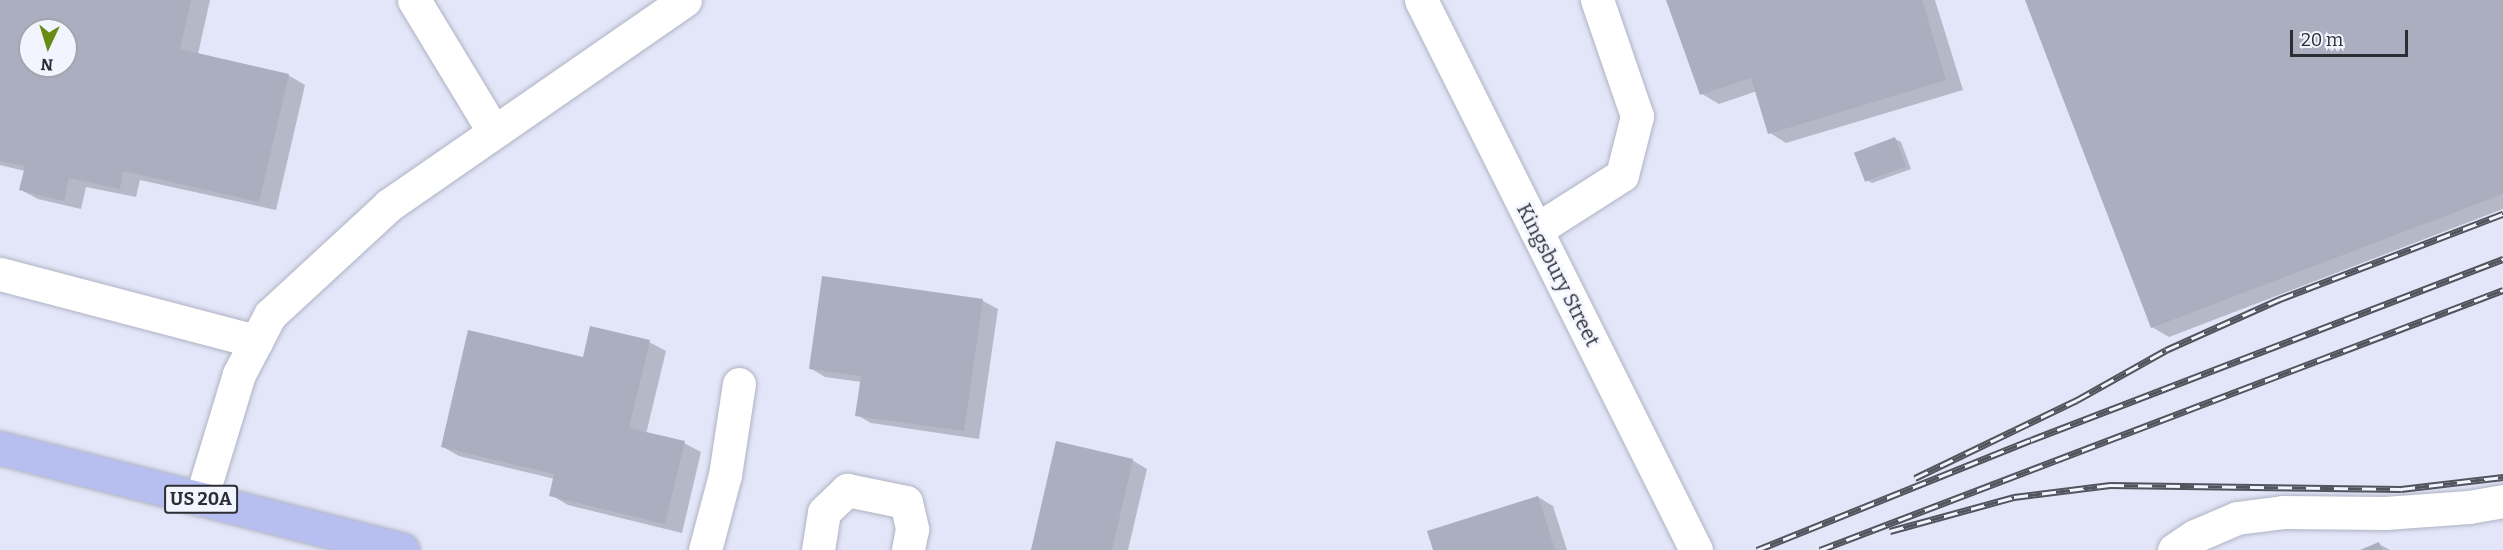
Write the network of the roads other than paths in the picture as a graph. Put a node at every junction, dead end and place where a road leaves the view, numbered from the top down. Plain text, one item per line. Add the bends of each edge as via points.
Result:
1 (414, 0) edge
2 (685, 0) edge
3 (1421, 0) edge
4 (1597, 0) edge
5 (494, 132) junction
6 (1536, 230) junction
7 (0, 274) edge
8 (256, 341) junction
9 (739, 384) dead end
10 (0, 448) edge
11 (201, 499) junction
12 (2503, 501) edge
13 (397, 549) edge
14 (705, 550) edge
15 (818, 550) edge
16 (908, 550) edge
17 (1696, 550) edge
18 (2174, 550) edge

1 - 5 street
2 - 5 street
3 - 6 street, Kingsbury Street
4 - 6 street via 1637,116 1622,175
5 - 8 street via 389,205 270,315
6 - 17 street, Kingsbury Street
7 - 8 street
8 - 11 street via 239,374
9 - 14 street via 725,475
10 - 11 main road, US 20A
11 - 13 main road, US 20A
12 - 18 street via 2385,513 2283,512 2237,518
15 - 16 street via 825,512 847,490 906,502 912,529

